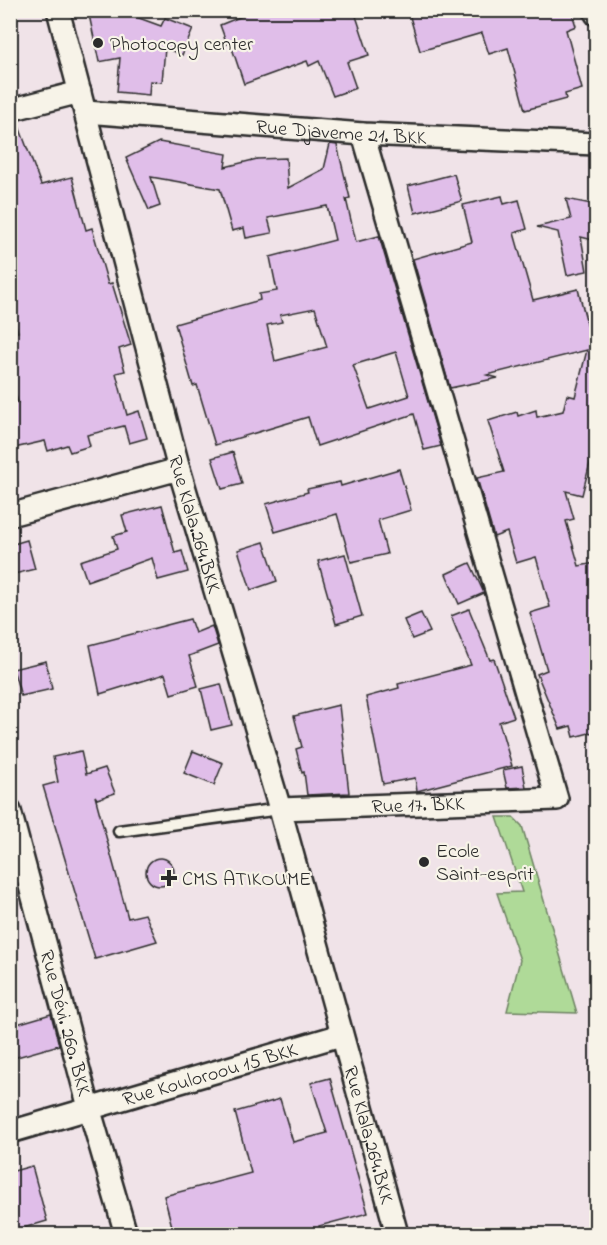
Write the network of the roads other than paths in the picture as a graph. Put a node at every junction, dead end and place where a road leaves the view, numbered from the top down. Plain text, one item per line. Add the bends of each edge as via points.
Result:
1 (58, 10) edge
2 (83, 102) junction
3 (10, 110) edge
4 (363, 134) junction
5 (597, 144) edge
6 (179, 469) junction
7 (10, 515) edge
8 (280, 809) junction
9 (10, 811) edge
10 (119, 831) dead end
11 (341, 1035) junction
12 (90, 1111) junction
13 (10, 1132) edge
14 (126, 1234) edge
15 (397, 1234) edge

1 - 2 street, Rue Klala.264.BKK
2 - 3 street, Rue Djaveme 21. BKK
2 - 4 street, Rue Djaveme 21. BKK
2 - 6 street, Rue Klala.264.BKK
4 - 5 street, Rue Djaveme 21. BKK
4 - 8 street, Rue 17. BKK via 557,799
6 - 7 street
6 - 8 street, Rue Klala.264.BKK
8 - 10 lane
8 - 11 street, Rue Klala.264.BKK
9 - 12 street, Rue Dévi. 260. BKK
11 - 12 street, Rue Kouloroou 15 BKK
11 - 15 street, Rue Klala,264.BKK
12 - 13 street, Rue Kouloroou 15 BKK
12 - 14 street, Rue Dévi. 260. BKK

